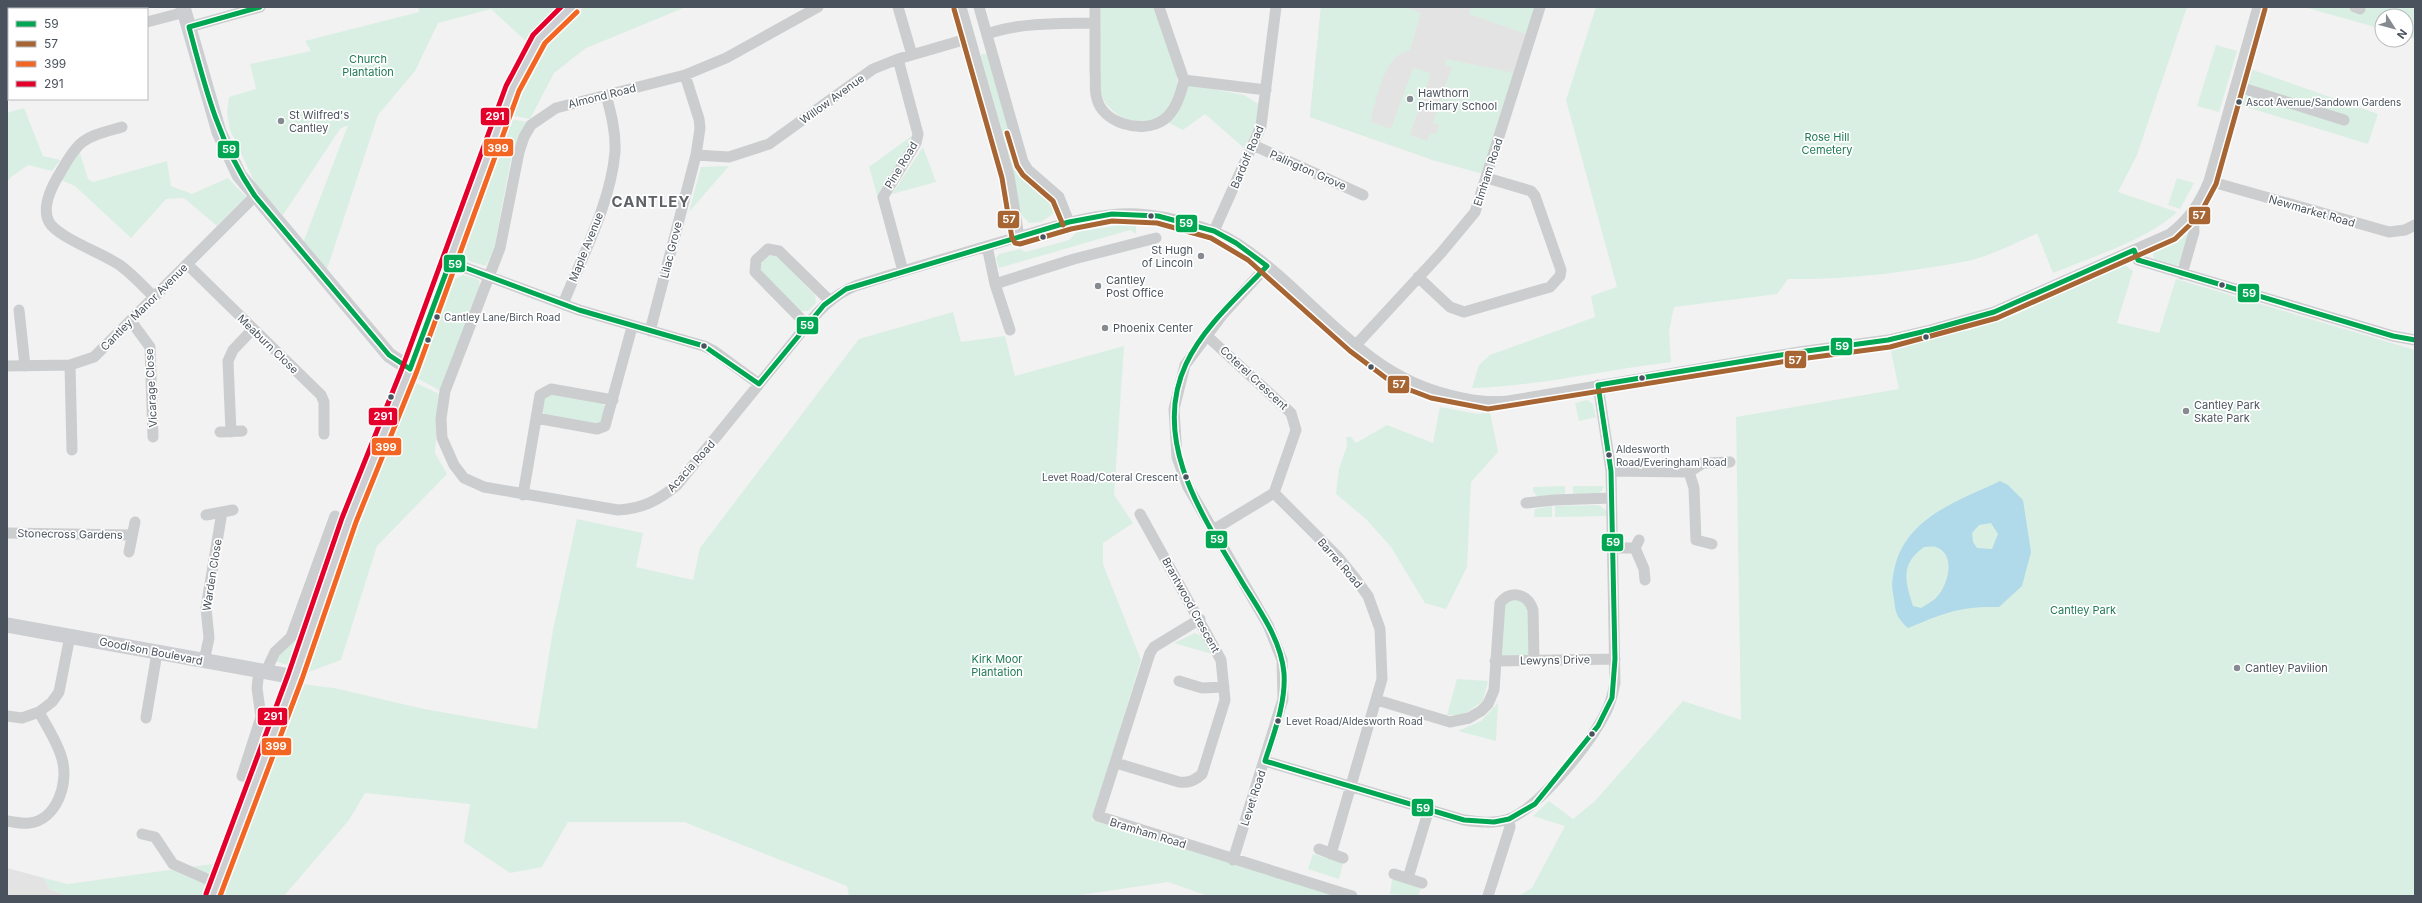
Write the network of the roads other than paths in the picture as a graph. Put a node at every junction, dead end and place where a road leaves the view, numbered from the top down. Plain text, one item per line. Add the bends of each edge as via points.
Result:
1 (40, 7) edge
2 (46, 7) edge
3 (260, 7) edge
4 (572, 7) edge
5 (818, 7) edge
6 (898, 7) edge
7 (961, 7) edge
8 (979, 7) edge
9 (1095, 7) edge
10 (1159, 7) edge
11 (1276, 7) edge
12 (1540, 7) edge
13 (2258, 7) edge
14 (184, 10) edge
15 (983, 20) junction
16 (148, 22) edge
17 (1095, 23) junction
18 (967, 25) junction
19 (189, 27) junction
20 (987, 34) junction
21 (970, 38) junction
22 (990, 46) junction
23 (974, 51) junction
24 (912, 55) junction
25 (898, 59) junction
26 (685, 75) junction
27 (1184, 80) junction
28 (2236, 86) junction
29 (1266, 90) junction
30 (606, 95) junction
31 (2344, 120) dead end
32 (122, 127) dead end
33 (1253, 145) junction
34 (696, 155) junction
35 (1487, 178) junction
36 (2209, 181) junction
37 (1363, 195) dead end
38 (255, 196) junction
39 (2193, 212) junction
40 (1069, 222) junction
41 (2415, 225) edge
42 (1214, 231) junction
43 (1019, 237) junction
44 (1156, 238) dead end
45 (986, 246) junction
46 (2134, 250) junction
47 (450, 262) junction
48 (186, 264) junction
49 (1267, 266) junction
50 (903, 271) junction
51 (2182, 274) junction
52 (490, 275) junction
53 (1418, 277) junction
54 (995, 284) junction
55 (154, 298) junction
56 (829, 300) junction
57 (563, 304) junction
58 (19, 310) dead end
59 (131, 321) junction
60 (807, 325) junction
61 (632, 327) junction
62 (252, 330) junction
63 (1010, 330) dead end
64 (650, 331) junction
65 (1206, 335) junction
66 (2415, 340) edge
67 (1355, 346) junction
68 (70, 365) junction
69 (7, 366) edge
70 (25, 366) junction
71 (410, 369) junction
72 (759, 384) junction
73 (1598, 386) junction
74 (613, 400) junction
75 (536, 418) junction
76 (220, 432) dead end
77 (324, 434) dead end
78 (153, 437) dead end
79 (72, 450) dead end
80 (1730, 462) dead end
81 (1611, 471) junction
82 (1689, 472) junction
83 (1274, 493) junction
84 (523, 495) junction
85 (1611, 498) junction
86 (1526, 504) dead end
87 (1140, 514) dead end
88 (206, 515) dead end
89 (335, 516) dead end
90 (135, 522) dead end
91 (1213, 530) junction
92 (7, 533) edge
93 (132, 535) junction
94 (1712, 544) dead end
95 (1613, 548) junction
96 (128, 552) dead end
97 (1645, 580) dead end
98 (1200, 619) junction
99 (7, 625) edge
100 (70, 636) junction
101 (157, 653) junction
102 (1615, 659) junction
103 (1534, 660) junction
104 (204, 661) junction
105 (1495, 661) junction
106 (263, 670) junction
107 (296, 677) junction
108 (1179, 681) dead end
109 (1224, 687) junction
110 (1376, 700) junction
111 (39, 712) junction
112 (7, 716) edge
113 (146, 718) dead end
114 (1265, 761) junction
115 (1116, 763) junction
116 (242, 776) dead end
117 (1351, 786) junction
118 (1429, 809) junction
119 (1509, 818) junction
120 (7, 821) edge
121 (142, 834) dead end
122 (1319, 849) dead end
123 (1331, 854) junction
124 (1343, 858) dead end
125 (1233, 860) junction
126 (1394, 874) dead end
127 (1408, 878) junction
128 (1422, 883) dead end
129 (216, 890) edge
130 (1352, 896) edge
131 (1488, 896) edge

1 - 2 street
3 - 19 street
4 - 47 main road via 539,39 513,88
5 - 26 street, Almond Road via 726,58
6 - 24 street
7 - 18 street
8 - 15 street
9 - 17 street
10 - 27 street
11 - 29 street, Bardolf Road
12 - 35 street, Elmham Road
13 - 28 street
14 - 16 street
14 - 19 main road
15 - 18 street
15 - 20 street
17 - 20 street via 1005,28
17 - 27 street via 1097,99 1112,119 1129,125 1147,126 1160,122 1168,116 1178,100
18 - 21 street
19 - 38 main road via 219,132 239,175
20 - 22 street
21 - 23 street
21 - 24 street, Willow Avenue
22 - 23 street
22 - 40 street via 1023,162 1028,170 1059,197
23 - 43 street via 1009,176
24 - 25 street, Willow Avenue
25 - 34 street, Willow Avenue via 869,72 769,144 729,157
25 - 50 street, Pine Road via 918,134 916,144 883,197
26 - 30 street, Almond Road
26 - 34 street, Lilac Grove via 699,119
27 - 29 street
28 - 31 street
28 - 36 street
29 - 33 street, Bardolf Road via 1261,126
30 - 52 street, Almond Road via 556,108 531,125 519,152 500,248
30 - 57 street, Maple Avenue via 614,138 613,168 604,201
32 - 55 street via 86,138 74,149 50,193 47,213 49,221 61,232 122,267
33 - 37 street, Palington Grove
33 - 42 street, Bardolf Road
34 - 64 street, Lilac Grove
35 - 53 street, Elmham Road via 1475,212
35 - 53 street via 1531,191 1536,196 1561,270 1560,276 1550,287 1464,312 1450,307
36 - 39 street
36 - 41 street, Newmarket Road via 2389,232 2405,230
38 - 48 street, Cantley Manor Avenue
38 - 71 main road via 389,355
39 - 46 street, Acacia Road via 2170,234
39 - 51 street via 2194,232
40 - 42 street, Acacia Road via 1112,214 1137,214 1158,216
40 - 43 street, Acacia Road
42 - 49 street, Acacia Road via 1236,243
43 - 45 street, Acacia Road
44 - 54 street via 1074,259
45 - 50 street, Acacia Road
45 - 54 street
46 - 51 street via 2138,260
46 - 73 street, Acacia Road via 1994,312 1930,330 1888,340 1799,352
47 - 52 street
47 - 71 main road
48 - 55 street, Cantley Manor Avenue
48 - 62 street, Meaburn Close
49 - 65 street, Levet Road
49 - 67 street, Acacia Road
50 - 56 street, Acacia Road via 855,286
51 - 66 street
52 - 57 street
52 - 84 street, Acacia Road via 445,391 441,419 442,438 448,455 464,478 484,487
53 - 67 street, Elmham Road
54 - 63 street
55 - 59 street, Cantley Manor Avenue
56 - 60 street, Acacia Road
56 - 60 street via 780,251 768,249 760,256 754,265 755,272
57 - 61 street
58 - 70 street
59 - 68 street, Cantley Manor Avenue via 94,357
59 - 78 street, Vicarage Close via 150,347
60 - 72 street, Acacia Road
61 - 64 street
61 - 74 street
62 - 76 street via 233,350 228,361 236,431
62 - 77 street, Meaburn Close via 321,395 324,402
64 - 72 street via 690,341 714,351
65 - 83 street, Coterel Crescent via 1291,413 1294,419 1295,434
65 - 91 street, Levet Road via 1185,364 1174,410 1174,428 1177,457 1182,472
67 - 73 street, Acacia Road via 1390,372 1413,384 1475,401 1508,401
68 - 70 street, Cantley Manor Avenue
68 - 79 street
69 - 70 street, Cantley Manor Avenue
71 - 107 main road via 349,520
72 - 84 street, Acacia Road via 677,485 647,505 618,510
73 - 81 street
74 - 75 street via 607,421 601,429
74 - 75 street via 551,389 540,395
75 - 84 street
80 - 82 street via 1703,463
81 - 82 street
81 - 85 street
82 - 94 street via 1694,488 1696,540
83 - 91 street
83 - 110 street, Barret Road via 1338,557 1368,596 1378,622 1381,640 1382,679
85 - 86 street via 1554,500
85 - 95 street
87 - 98 street, Brantwood Crescent
88 - 104 street, Warden Close via 228,511 206,608 209,638
89 - 106 street via 291,638 275,652
90 - 93 street, Stonecross Gardens
91 - 114 street, Levet Road via 1268,625 1282,660 1283,699
92 - 93 street, Stonecross Gardens
93 - 96 street, Stonecross Gardens
95 - 97 street via 1637,544
95 - 102 street
98 - 109 street, Brantwood Crescent via 1221,660
98 - 115 street, Bramham Road via 1154,647 1150,653
99 - 100 main road, Goodison Boulevard
100 - 101 main road, Goodison Boulevard
100 - 111 street via 59,692 52,702
101 - 104 main road, Goodison Boulevard
101 - 113 street
102 - 103 street, Lewyns Drive
102 - 119 street via 1612,698 1598,726 1545,794 1535,804
103 - 105 street, Lewyns Drive
103 - 105 street via 1531,604 1519,594 1506,596 1500,603
104 - 106 main road, Goodison Boulevard
105 - 110 street via 1494,690 1488,704 1469,718 1460,721 1450,722
106 - 107 main road, Goodison Boulevard
106 - 116 street via 257,688 261,717
107 - 129 main road
108 - 109 street via 1202,688
109 - 115 street, Brantwood Crescent via 1225,700 1202,774 1196,779 1179,782
110 - 117 street, Barret Road
111 - 112 street via 22,718
111 - 120 street via 62,758 65,780 62,793 47,814 38,820 29,823
114 - 117 street
114 - 125 street, Levet Road
115 - 125 street, Bramham Road via 1098,813 1100,818
117 - 118 street
117 - 123 street, Barret Road
118 - 119 street via 1483,823
118 - 127 street
119 - 131 street via 1510,827
121 - 129 street via 155,837 173,864
122 - 123 street
123 - 124 street
125 - 130 street, Bramham Road
126 - 127 street
127 - 128 street

